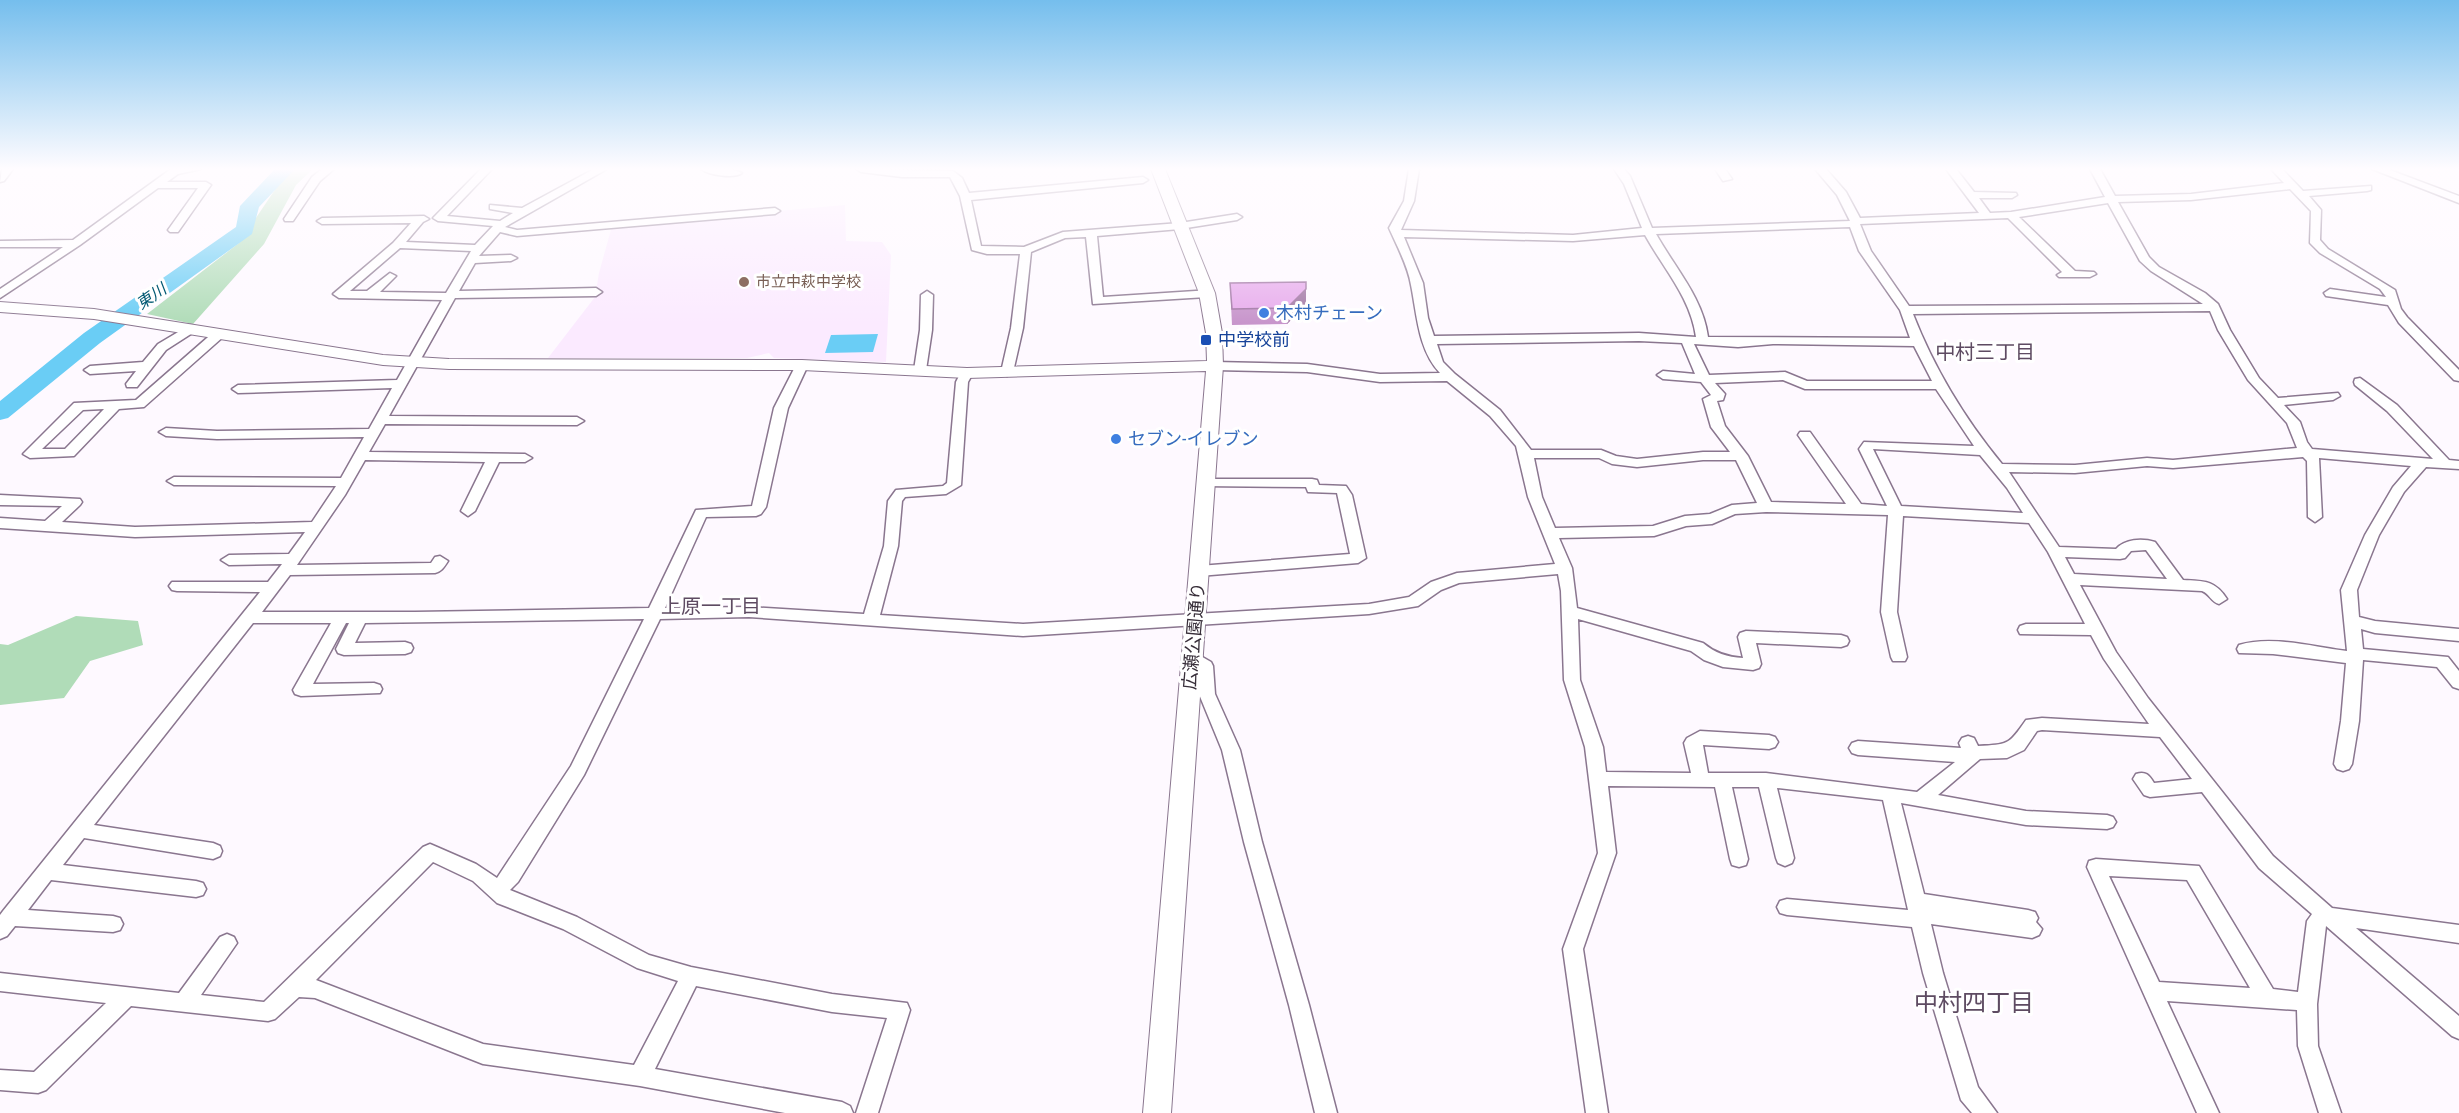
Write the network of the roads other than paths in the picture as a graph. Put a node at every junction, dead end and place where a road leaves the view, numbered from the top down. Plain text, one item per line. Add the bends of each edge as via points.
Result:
1 (107, 221) edge
2 (180, 221) edge
3 (418, 221) edge
4 (460, 221) edge
5 (508, 221) edge
6 (658, 221) edge
7 (971, 221) edge
8 (1177, 221) edge
9 (1212, 221) edge
10 (1399, 221) edge
11 (1644, 221) edge
12 (1883, 221) edge
13 (2018, 221) edge
14 (2124, 221) edge
15 (2315, 221) edge
16 (1855, 222) junction
17 (499, 226) junction
18 (1180, 226) junction
19 (174, 230) dead end
20 (1648, 231) junction
21 (1091, 233) junction
22 (1396, 233) junction
23 (76, 243) junction
24 (0, 244) edge
25 (397, 245) junction
26 (478, 248) junction
27 (1026, 250) junction
28 (511, 258) dead end
29 (470, 260) junction
30 (2090, 274) dead end
31 (390, 276) dead end
32 (596, 292) dead end
33 (1207, 293) junction
34 (2330, 293) dead end
35 (0, 294) edge
36 (370, 295) junction
37 (927, 295) dead end
38 (450, 296) junction
39 (2393, 302) junction
40 (0, 307) edge
41 (2214, 307) junction
42 (1906, 310) junction
43 (190, 329) junction
44 (219, 334) junction
45 (1686, 338) junction
46 (1702, 339) junction
47 (1430, 340) junction
48 (1918, 342) junction
49 (413, 362) junction
50 (802, 365) junction
51 (147, 366) junction
52 (1215, 366) junction
53 (90, 370) dead end
54 (920, 370) junction
55 (1007, 372) junction
56 (967, 373) junction
57 (1664, 375) dead end
58 (1449, 377) junction
59 (2459, 377) edge
60 (1704, 380) junction
61 (2360, 382) dead end
62 (132, 384) dead end
63 (401, 384) junction
64 (1940, 385) junction
65 (238, 389) dead end
66 (2333, 396) dead end
67 (2273, 402) junction
68 (116, 405) junction
69 (577, 421) dead end
70 (377, 426) junction
71 (166, 432) dead end
72 (2417, 434) junction
73 (1805, 435) dead end
74 (2431, 435) dead end
75 (1984, 451) junction
76 (2308, 453) junction
77 (1525, 454) junction
78 (360, 456) junction
79 (1740, 456) junction
80 (494, 458) junction
81 (525, 458) dead end
82 (2422, 463) junction
83 (2452, 465) edge
84 (1998, 468) junction
85 (174, 481) dead end
86 (346, 482) junction
87 (1206, 483) junction
88 (0, 500) edge
89 (1766, 507) junction
90 (1856, 508) junction
91 (1896, 510) junction
92 (468, 511) dead end
93 (2315, 517) dead end
94 (2031, 518) junction
95 (0, 523) edge
96 (50, 526) junction
97 (316, 527) junction
98 (1549, 533) junction
99 (2055, 552) junction
100 (229, 560) dead end
101 (440, 561) dead end
102 (290, 565) junction
103 (1564, 568) junction
104 (1199, 571) junction
105 (2069, 579) junction
106 (2179, 585) junction
107 (177, 586) dead end
108 (273, 587) junction
109 (2219, 599) dead end
110 (1570, 610) junction
111 (655, 614) junction
112 (250, 616) junction
113 (342, 617) junction
114 (360, 617) junction
115 (871, 618) junction
116 (1195, 619) junction
117 (2353, 621) junction
118 (2096, 629) junction
119 (2026, 630) dead end
120 (2459, 635) edge
121 (1841, 641) dead end
122 (405, 648) dead end
123 (2246, 649) dead end
124 (2355, 656) junction
125 (1192, 657) junction
126 (1899, 657) dead end
127 (2456, 676) edge
128 (374, 689) dead end
129 (2165, 731) junction
130 (1769, 742) dead end
131 (1858, 748) dead end
132 (1971, 749) junction
133 (2343, 764) dead end
134 (1598, 779) junction
135 (2142, 779) dead end
136 (1701, 780) junction
137 (1722, 780) junction
138 (1766, 780) junction
139 (2206, 785) junction
140 (1890, 794) junction
141 (1920, 799) junction
142 (2107, 822) dead end
143 (78, 831) junction
144 (213, 851) dead end
145 (1785, 858) dead end
146 (1739, 859) dead end
147 (46, 871) junction
148 (196, 889) dead end
149 (499, 890) junction
150 (1787, 907) dead end
151 (1918, 911) junction
152 (2325, 915) junction
153 (5, 923) edge
154 (113, 924) dead end
155 (2030, 924) dead end
156 (2459, 934) edge
157 (226, 943) dead end
158 (691, 976) junction
159 (0, 982) edge
160 (295, 988) junction
161 (2152, 991) junction
162 (127, 996) junction
163 (2267, 998) junction
164 (184, 1003) junction
165 (2307, 1004) junction
166 (2459, 1029) edge
167 (640, 1076) junction
168 (0, 1080) edge
169 (843, 1113) edge
170 (867, 1113) edge
171 (1157, 1113) edge
172 (1326, 1113) edge
173 (1598, 1113) edge
174 (1986, 1113) edge
175 (2208, 1113) edge
176 (2330, 1113) edge

1 - 23 street
2 - 19 street
3 - 25 street
4 - 17 street
5 - 17 street
6 - 17 street via 517,233
7 - 27 street via 975,248
8 - 18 street, 広瀬公園通り
9 - 18 street
10 - 22 street
11 - 20 street
12 - 16 street
13 - 30 street via 2042,240 2066,275
14 - 41 street via 2155,269
15 - 39 street via 2314,241 2384,287
16 - 20 street
16 - 42 street via 1865,251
17 - 26 street
18 - 21 street
18 - 33 street, 広瀬公園通り
20 - 22 street via 1573,238
20 - 46 street via 1691,304
21 - 27 street via 1063,235
21 - 33 street via 1097,301
22 - 47 street via 1417,283
23 - 24 street
23 - 35 street
25 - 26 street
25 - 36 street via 339,294
26 - 29 street
27 - 55 street via 1017,328
28 - 29 street
29 - 38 street
31 - 36 street
32 - 38 street
33 - 52 street, 広瀬公園通り via 1215,333
34 - 39 street
36 - 38 street
37 - 54 street
38 - 49 street
39 - 59 street via 2403,320
40 - 43 street via 94,314
41 - 42 street
41 - 67 street via 2254,380
42 - 48 street
43 - 44 street
43 - 51 street via 162,347
44 - 49 street
44 - 68 street via 139,405
45 - 46 street
45 - 47 street
45 - 60 street via 1693,362
46 - 48 street via 1738,343
47 - 58 street via 1437,363
48 - 64 street
49 - 50 street
49 - 63 street
50 - 54 street
50 - 111 street via 781,408 759,507 756,511 701,513
51 - 53 street
51 - 62 street
52 - 55 street
52 - 58 street via 1307,368 1380,378
52 - 87 street, 広瀬公園通り
54 - 56 street
55 - 56 street
56 - 115 street via 962,382 954,485 946,490 901,493 895,501 891,546
57 - 60 street
58 - 77 street via 1495,413
60 - 64 street via 1785,376 1805,386
60 - 79 street via 1718,394 1710,399 1718,427
61 - 72 street via 2382,394
63 - 65 street
63 - 70 street
64 - 75 street
66 - 67 street
67 - 76 street via 2293,422
68 - 68 street via 79,406 30,454 69,453
69 - 70 street
70 - 71 street via 217,435
70 - 78 street
72 - 74 street
72 - 83 street
73 - 90 street
75 - 84 street
75 - 91 street via 1869,445 1866,449
76 - 82 street
76 - 84 street via 2074,469
76 - 93 street via 2314,461
77 - 79 street via 1601,454 1624,463
77 - 98 street
78 - 80 street
78 - 86 street
79 - 89 street
80 - 81 street
80 - 92 street
82 - 83 street
82 - 117 street via 2398,490 2372,535 2349,590
84 - 94 street
85 - 86 street
86 - 97 street
87 - 104 street, 広瀬公園通り
87 - 104 street via 1296,482 1312,483 1313,489 1341,489 1358,558
88 - 96 street via 75,502
89 - 90 street
89 - 98 street via 1732,510 1712,519 1685,521 1654,531
90 - 91 street
91 - 94 street
91 - 126 street via 1889,612
94 - 99 street
95 - 96 street
96 - 97 street via 135,532
97 - 102 street
98 - 103 street
99 - 105 street
99 - 106 street via 2120,554 2127,546 2150,545
100 - 102 street
101 - 102 street via 435,568
102 - 108 street
103 - 110 street
103 - 116 street via 1456,578 1413,602 1369,609
104 - 116 street, 広瀬公園通り
105 - 106 street
105 - 118 street
106 - 109 street via 2211,589
107 - 108 street
108 - 112 street
110 - 121 street via 1697,647 1708,657 1726,663 1754,664 1746,637
110 - 134 street via 1572,680 1594,747
111 - 114 street
111 - 115 street via 749,612
111 - 149 street via 578,770
112 - 113 street
112 - 143 street
113 - 114 street
113 - 128 street via 301,690
114 - 122 street via 344,649
115 - 116 street via 1023,630
116 - 125 street, 広瀬公園通り
117 - 120 street via 2375,627
117 - 124 street
118 - 119 street
118 - 129 street via 2129,684
123 - 124 street
124 - 127 street via 2442,661
124 - 133 street
125 - 171 street, 広瀬公園通り
125 - 172 street via 1205,666 1207,694 1231,750
129 - 132 street via 2042,724 2032,725 2018,745 2007,751
129 - 139 street
130 - 136 street via 1700,738 1693,743
131 - 132 street
132 - 141 street
134 - 136 street
134 - 173 street via 1607,853 1577,927 1573,949
135 - 139 street via 2150,790
136 - 137 street
137 - 138 street
137 - 146 street
138 - 140 street
138 - 145 street
139 - 152 street via 2266,862
140 - 141 street
140 - 151 street
141 - 142 street via 2026,818
143 - 144 street
143 - 147 street
147 - 148 street
147 - 153 street
149 - 158 street via 504,897 570,923 644,962
149 - 160 street via 464,867 430,852
150 - 151 street
151 - 155 street
151 - 174 street via 1969,1093
152 - 156 street
152 - 165 street via 2317,921
152 - 166 street
153 - 154 street
157 - 164 street
158 - 167 street
158 - 170 street via 832,1003 900,1010
159 - 162 street
160 - 164 street via 268,1012
160 - 167 street via 315,989 483,1054
161 - 163 street
161 - 163 street via 2096,867 2192,872
161 - 175 street
162 - 164 street
162 - 168 street via 38,1083
163 - 165 street
165 - 176 street via 2308,1047
167 - 169 street

